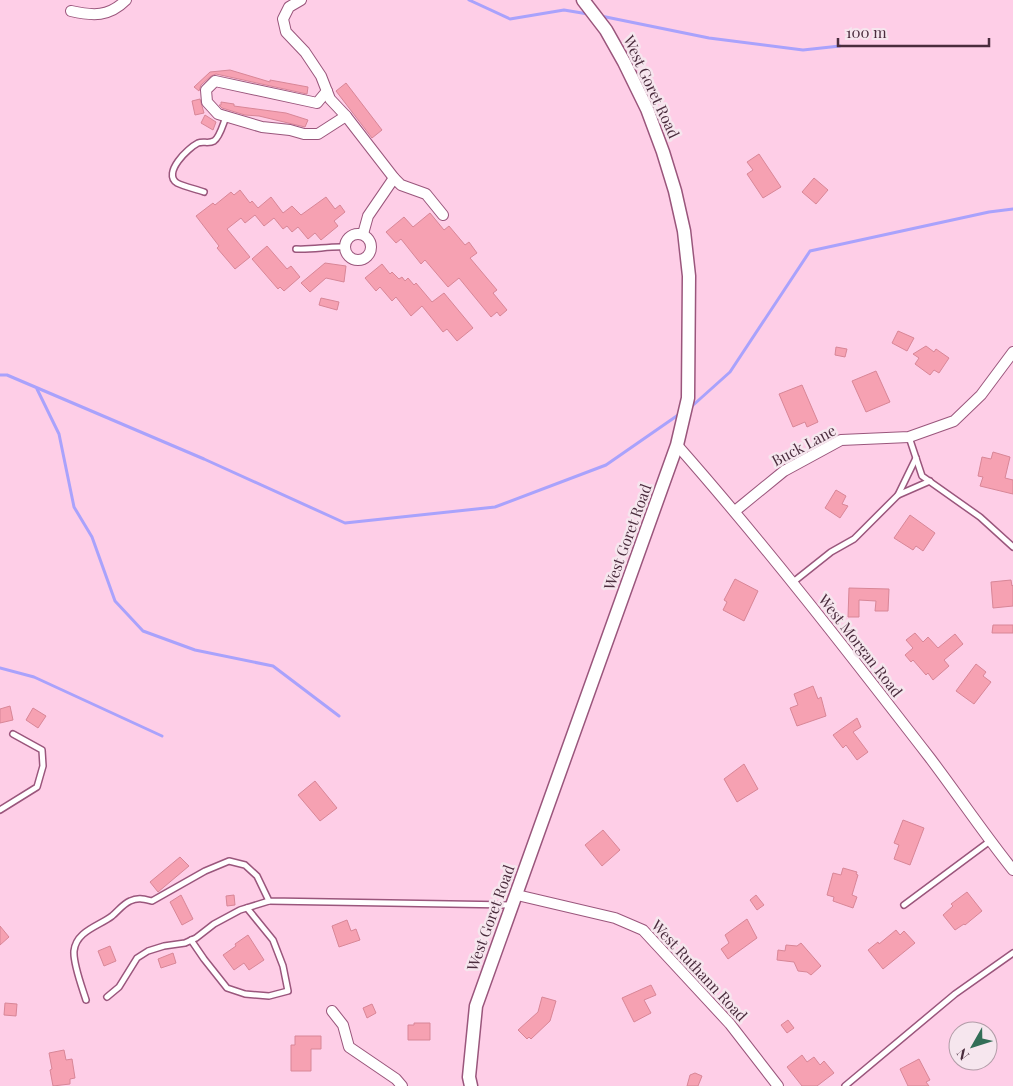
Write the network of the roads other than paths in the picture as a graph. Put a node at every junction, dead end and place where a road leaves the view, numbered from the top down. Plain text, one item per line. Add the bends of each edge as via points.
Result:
1 (126, 0) edge
2 (301, 0) edge
3 (583, 0) edge
4 (71, 11) dead end
5 (327, 91) junction
6 (227, 116) junction
7 (346, 116) junction
8 (394, 178) junction
9 (204, 192) dead end
10 (443, 215) dead end
11 (363, 234) junction
12 (345, 247) junction
13 (296, 250) dead end
14 (1013, 352) edge
15 (909, 437) junction
16 (678, 446) junction
17 (916, 458) junction
18 (930, 481) junction
19 (898, 495) junction
20 (735, 511) junction
21 (1013, 547) edge
22 (792, 583) junction
23 (12, 734) dead end
24 (0, 810) edge
25 (990, 841) junction
26 (1013, 870) edge
27 (515, 900) junction
28 (269, 901) junction
29 (904, 905) dead end
30 (246, 908) junction
31 (192, 940) junction
32 (1013, 953) edge
33 (107, 997) dead end
34 (86, 1000) dead end
35 (332, 1011) dead end
36 (402, 1086) edge
37 (471, 1086) edge
38 (778, 1086) edge
39 (845, 1086) edge

1 - 4 street via 107,13 90,15
2 - 5 street via 289,7 283,19 286,32 305,52
3 - 16 street, West Goret Road via 606,30 647,109 675,191 684,231 689,276 688,398
5 - 6 street via 317,103 215,81 206,90 207,102 218,114
5 - 7 street
6 - 7 street via 262,127 304,134 318,134
6 - 9 lane via 216,140 198,144 179,160 173,170 172,176 177,182
7 - 8 street
8 - 10 street via 401,185 426,194
8 - 11 street via 368,216
11 - 12 street via 351,236
11 - 12 street via 371,244 370,253 364,259 351,258
12 - 13 lane
14 - 15 street, Buck Lane via 981,395 954,421
15 - 17 lane
15 - 20 street, Buck Lane via 841,440 784,471
16 - 20 street, West Morgan Road
16 - 27 street, West Goret Road
17 - 18 lane via 922,476
17 - 19 lane
18 - 19 lane
18 - 21 lane via 980,517
19 - 22 lane via 854,539 830,552
20 - 22 street, West Morgan Road
22 - 25 street, West Morgan Road
23 - 24 lane via 42,750 43,766 38,787
25 - 26 street, West Morgan Road
25 - 29 lane
27 - 28 lane
27 - 37 street, West Goret Road via 476,1006
27 - 38 street, West Ruthann Road via 615,918 643,930 730,1024
28 - 30 lane
28 - 34 lane via 256,876 245,865 229,861 152,900 140,898 128,902 85,932 78,941 74,951 76,966
30 - 31 lane via 214,924
30 - 31 lane via 274,940 284,966 288,991 269,996 245,994 227,988
31 - 33 lane via 142,954 119,987
32 - 39 lane via 955,994
35 - 36 street via 343,1025 348,1046

